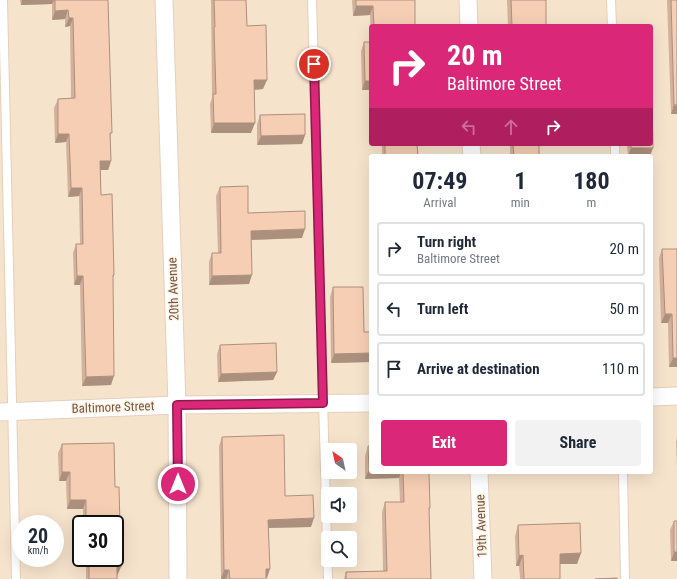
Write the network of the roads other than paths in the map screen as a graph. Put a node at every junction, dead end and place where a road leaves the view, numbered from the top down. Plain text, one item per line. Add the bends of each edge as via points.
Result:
1 (2, 0) edge
2 (164, 0) edge
3 (312, 0) edge
4 (468, 0) edge
5 (611, 0) edge
6 (469, 24) edge
7 (612, 24) edge
8 (677, 396) edge
9 (653, 397) edge
10 (323, 403) junction
11 (369, 403) edge
12 (177, 405) junction
13 (6, 412) edge
14 (479, 474) edge
15 (623, 474) edge
16 (16, 579) edge
17 (178, 579) edge
18 (328, 579) edge
19 (483, 579) edge
20 (625, 579) edge

1 - 13 lane
2 - 12 street, 20th Avenue
3 - 10 lane
4 - 6 street
5 - 7 lane
8 - 9 street
10 - 11 street, Baltimore Street
10 - 12 street, Baltimore Street
10 - 18 lane
12 - 13 street, Baltimore Street
12 - 17 street, 20th Avenue
13 - 16 lane
14 - 19 street, 19th Avenue
15 - 20 lane

